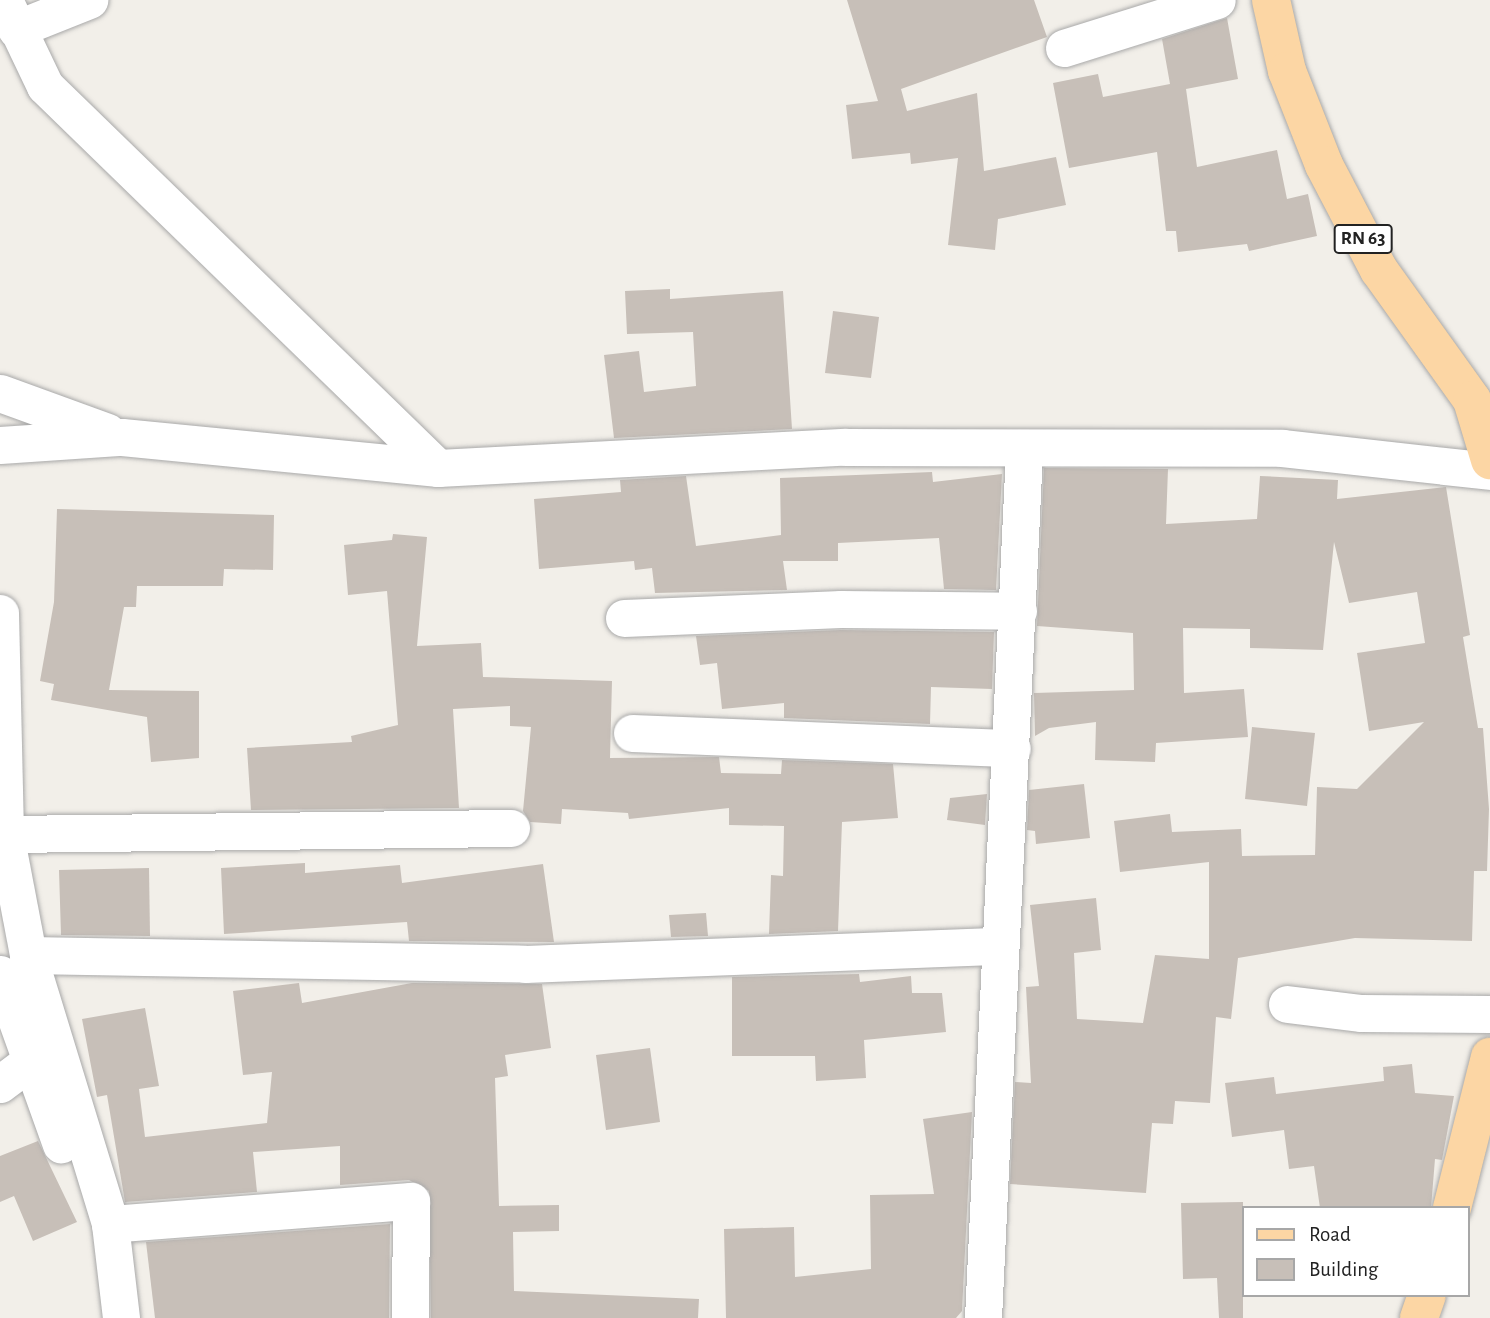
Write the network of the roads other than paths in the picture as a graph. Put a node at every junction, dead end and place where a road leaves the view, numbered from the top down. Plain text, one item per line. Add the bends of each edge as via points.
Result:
1 (89, 0) edge
2 (1217, 0) edge
3 (1271, 0) edge
4 (10, 14) edge
5 (1064, 48) dead end
6 (0, 393) edge
7 (122, 437) junction
8 (0, 445) edge
9 (1024, 451) junction
10 (1490, 460) edge
11 (438, 468) junction
12 (1490, 471) edge
13 (1018, 611) junction
14 (0, 614) edge
15 (624, 618) dead end
16 (632, 733) dead end
17 (1012, 748) junction
18 (511, 828) dead end
19 (5, 834) junction
20 (1000, 946) junction
21 (14, 965) edge
22 (1287, 1004) dead end
23 (1490, 1014) edge
24 (1490, 1057) edge
25 (31, 1061) junction
26 (0, 1084) edge
27 (1453, 1206) edge
28 (110, 1224) junction
29 (1426, 1297) edge
30 (120, 1311) edge
31 (410, 1318) edge
32 (983, 1318) edge
33 (1419, 1318) edge

1 - 4 street
2 - 5 street
3 - 10 main road, RN 63 via 1287,71 1324,165 1379,270 1472,400
4 - 11 street via 45,86
6 - 7 street
7 - 8 street
7 - 11 street
9 - 11 street via 845,447
9 - 12 street via 1282,448
9 - 13 street
13 - 15 street via 841,609
13 - 17 street
14 - 19 street
16 - 17 street
17 - 20 street
18 - 19 street
19 - 21 street
20 - 21 street via 525,964
20 - 32 street
21 - 25 street
21 - 28 street
22 - 23 street via 1362,1013
24 - 27 main road
25 - 26 street
25 - 30 street
28 - 30 street
28 - 31 street via 411,1201
29 - 33 main road

